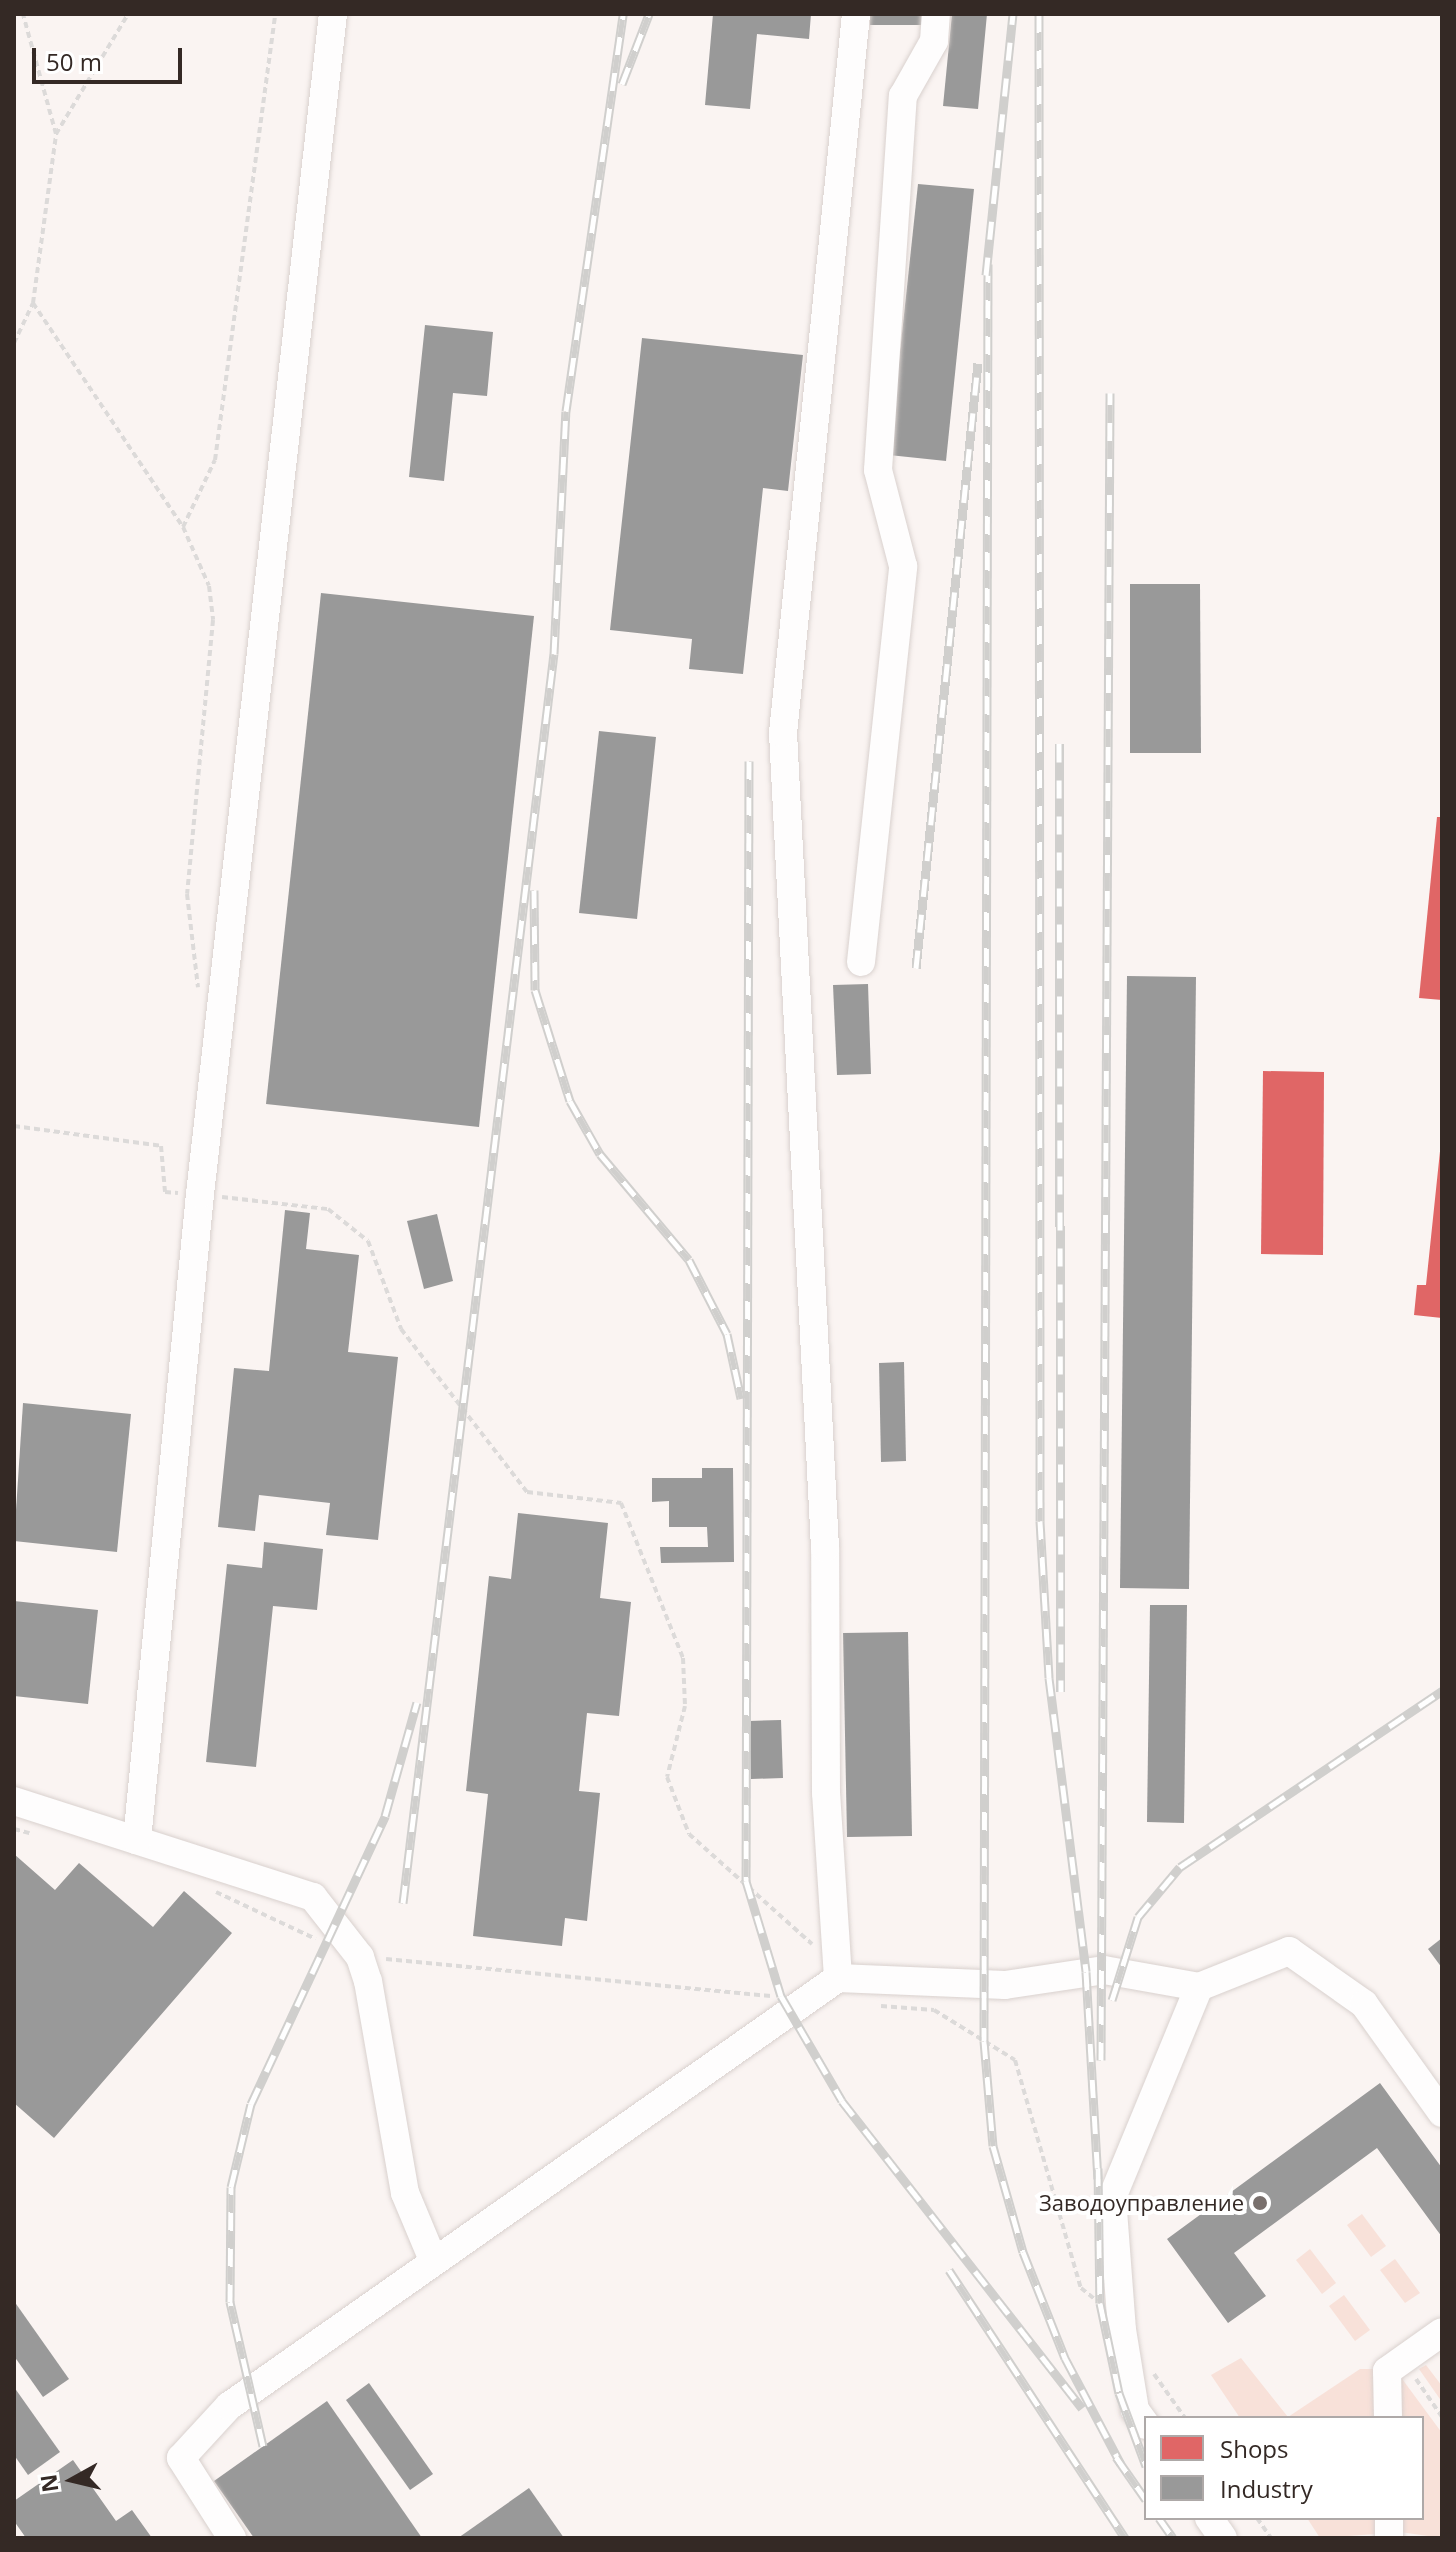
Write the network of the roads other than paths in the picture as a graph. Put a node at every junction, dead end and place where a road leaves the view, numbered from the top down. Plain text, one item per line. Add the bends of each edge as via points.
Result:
1 (333, 14) edge
2 (856, 14) edge
3 (936, 14) edge
4 (861, 962) dead end
5 (14, 1801) edge
6 (137, 1840) junction
7 (838, 1978) junction
8 (1199, 1987) junction
9 (1442, 2113) edge
10 (433, 2260) junction
11 (1442, 2332) edge
12 (1388, 2416) edge
13 (1144, 2422) edge
14 (1210, 2520) edge
15 (232, 2538) edge
16 (1223, 2538) edge

1 - 6 street via 225,1026 200,1194
2 - 7 street via 783,733 825,1548 826,1793
3 - 4 street via 934,41 903,96 878,470 903,566
5 - 6 street
6 - 10 street via 313,1897 360,1957 405,2193
7 - 8 street via 1005,1985 1104,1970
7 - 10 street
8 - 9 street via 1289,1951 1364,2004
8 - 13 street via 1112,2198 1122,2330 1135,2410
10 - 15 street via 229,2406 181,2458
11 - 12 street via 1387,2371
14 - 16 street

